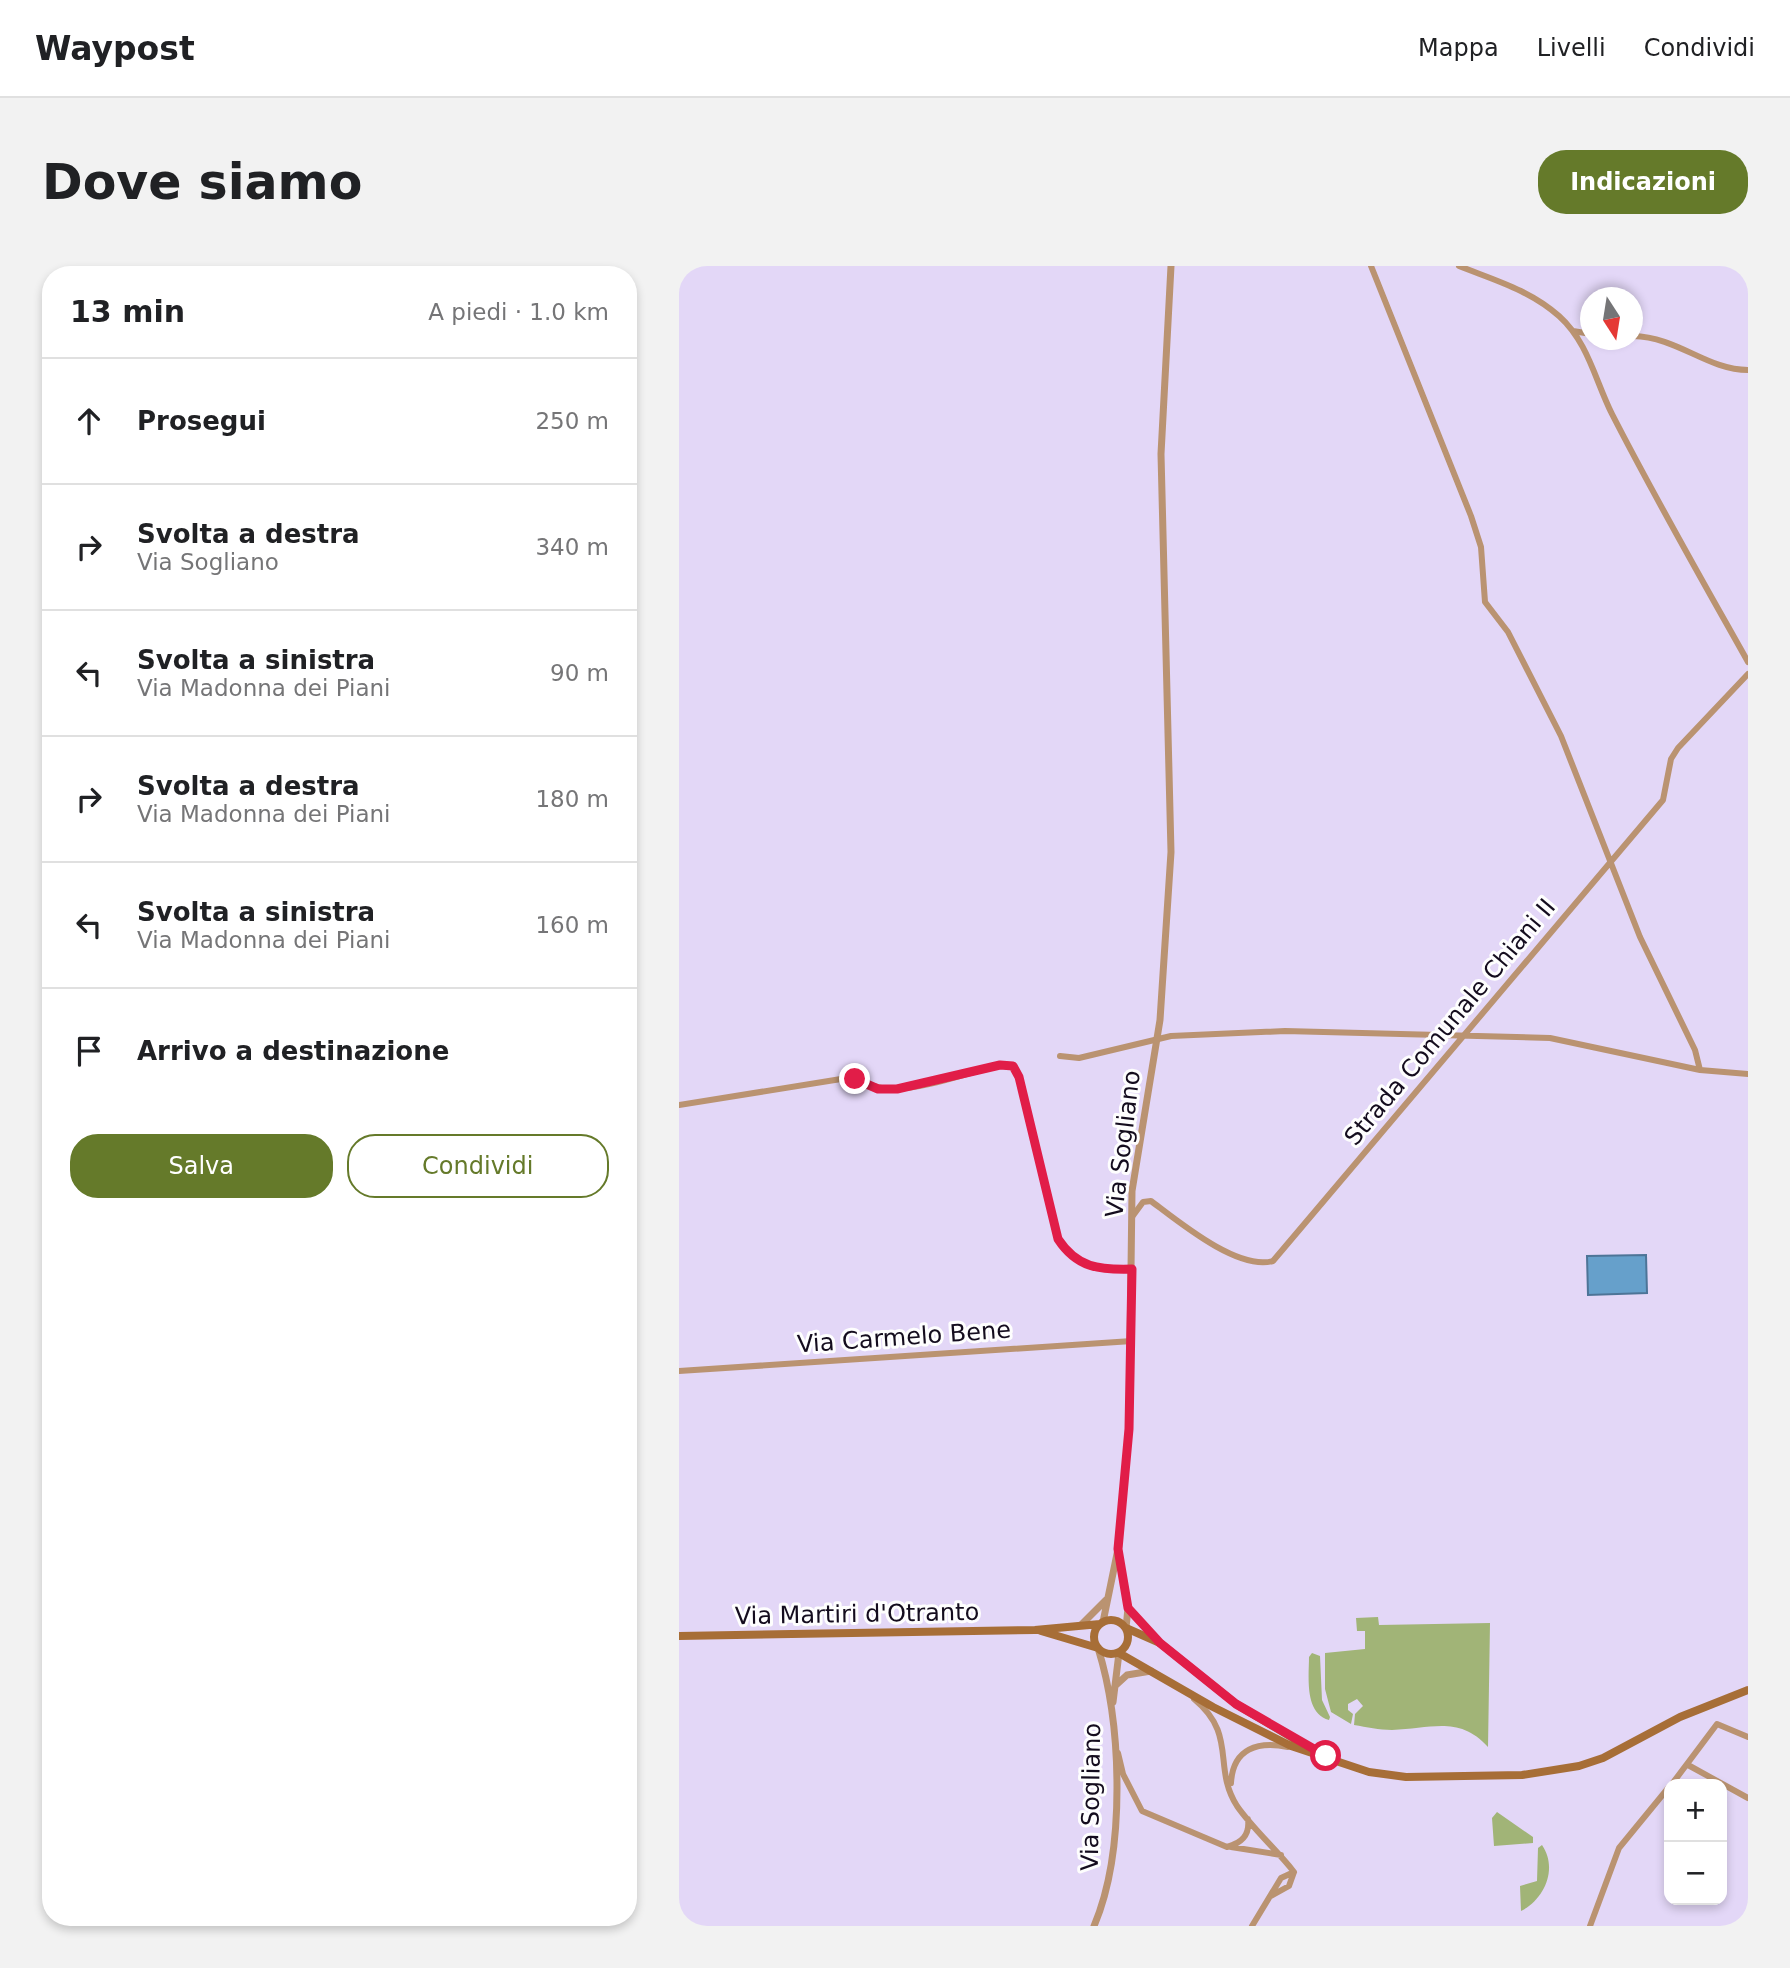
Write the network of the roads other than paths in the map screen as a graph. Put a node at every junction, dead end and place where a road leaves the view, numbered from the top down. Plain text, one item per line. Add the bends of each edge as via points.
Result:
1 (1171, 266) edge
2 (1371, 266) edge
3 (1459, 266) edge
4 (1573, 331) junction
5 (1580, 332) edge
6 (1643, 337) edge
7 (1748, 370) edge
8 (1748, 662) edge
9 (1748, 674) edge
10 (1610, 862) junction
11 (1463, 1037) junction
12 (1156, 1038) junction
13 (1061, 1056) dead end
14 (1700, 1070) junction
15 (1748, 1074) edge
16 (679, 1105) edge
17 (1132, 1217) junction
18 (1132, 1269) junction
19 (1132, 1341) junction
20 (679, 1371) edge
21 (1118, 1549) junction
22 (1108, 1597) junction
23 (1128, 1608) junction
24 (1101, 1623) junction
25 (1081, 1625) junction
26 (1126, 1629) junction
27 (1035, 1630) junction
28 (679, 1636) edge
29 (1160, 1643) junction
30 (1098, 1648) junction
31 (1119, 1653) junction
32 (1153, 1671) junction
33 (1170, 1680) junction
34 (1115, 1686) junction
35 (1748, 1690) edge
36 (1112, 1709) junction
37 (1748, 1737) edge
38 (1114, 1739) junction
39 (1312, 1752) junction
40 (1326, 1756) junction
41 (1688, 1765) junction
42 (1677, 1779) edge
43 (1231, 1788) junction
44 (1664, 1794) edge
45 (1748, 1798) edge
46 (1247, 1817) junction
47 (1227, 1847) junction
48 (1283, 1858) junction
49 (1294, 1872) junction
50 (1281, 1878) junction
51 (1271, 1896) junction
52 (1094, 1926) edge
53 (1252, 1926) edge
54 (1590, 1926) edge

1 - 12 street, Via Sogliano via 1160,454 1171,852
2 - 10 street via 1471,516 1481,547 1485,602 1508,632 1561,736
3 - 4 street via 1523,290
4 - 5 street
4 - 8 street via 1590,358 1611,411
6 - 7 street via 1667,340 1722,366
9 - 10 street, Strada Comunale Chiani II via 1678,748 1671,759 1663,800
10 - 11 street, Strada Comunale Chiani II
10 - 14 street
11 - 12 street via 1285,1031
11 - 14 street via 1550,1038
11 - 17 street, Strada Comunale Chiani II via 1273,1261 1250,1262 1187,1229 1151,1201 1143,1202
12 - 13 street via 1079,1058
12 - 17 street, Via Sogliano
14 - 15 street
16 - 18 street via 841,1079 897,1089 1000,1065 1013,1066 1058,1239 1082,1264 1102,1270
17 - 18 street, Via Sogliano
18 - 19 street, Via Sogliano
19 - 20 street, Via Carmelo Bene
19 - 21 street, Via Sogliano
21 - 22 street, Via Sogliano
21 - 23 street, Via Sogliano
22 - 24 street, Via Sogliano
22 - 25 street
23 - 26 street, Via Sogliano
23 - 29 street
24 - 25 main road, Via Martiri d'Otranto
24 - 26 main road via 1118,1621
24 - 30 main road, Via Sogliano via 1094,1638
25 - 27 main road, Via Martiri d'Otranto
26 - 29 main road
26 - 31 main road, Via Sogliano via 1129,1639
27 - 28 main road, Via Martiri d'Otranto
27 - 30 main road, Via Martiri d'Otranto
29 - 40 main road via 1236,1704
30 - 31 main road via 1108,1654
30 - 36 street, Via Sogliano
31 - 32 main road
31 - 34 street, Via Sogliano
32 - 33 main road
32 - 34 street via 1127,1675
33 - 39 main road via 1251,1726
33 - 43 street via 1215,1721 1222,1735
34 - 36 street, Via Sogliano
35 - 40 main road via 1680,1717 1603,1758 1549,1773 1406,1777 1369,1772
36 - 38 street, Via Sogliano
37 - 41 street via 1717,1724
38 - 47 street via 1123,1774 1142,1811
38 - 52 street, Via Sogliano via 1114,1850
39 - 40 main road
39 - 43 street via 1266,1743 1253,1747 1236,1763
41 - 42 street
41 - 45 street
43 - 46 street
44 - 54 street via 1619,1848
46 - 47 street via 1246,1835
46 - 48 street
47 - 48 street
48 - 49 street
48 - 50 street
49 - 50 street
49 - 51 street via 1289,1886
50 - 51 street
51 - 53 street

